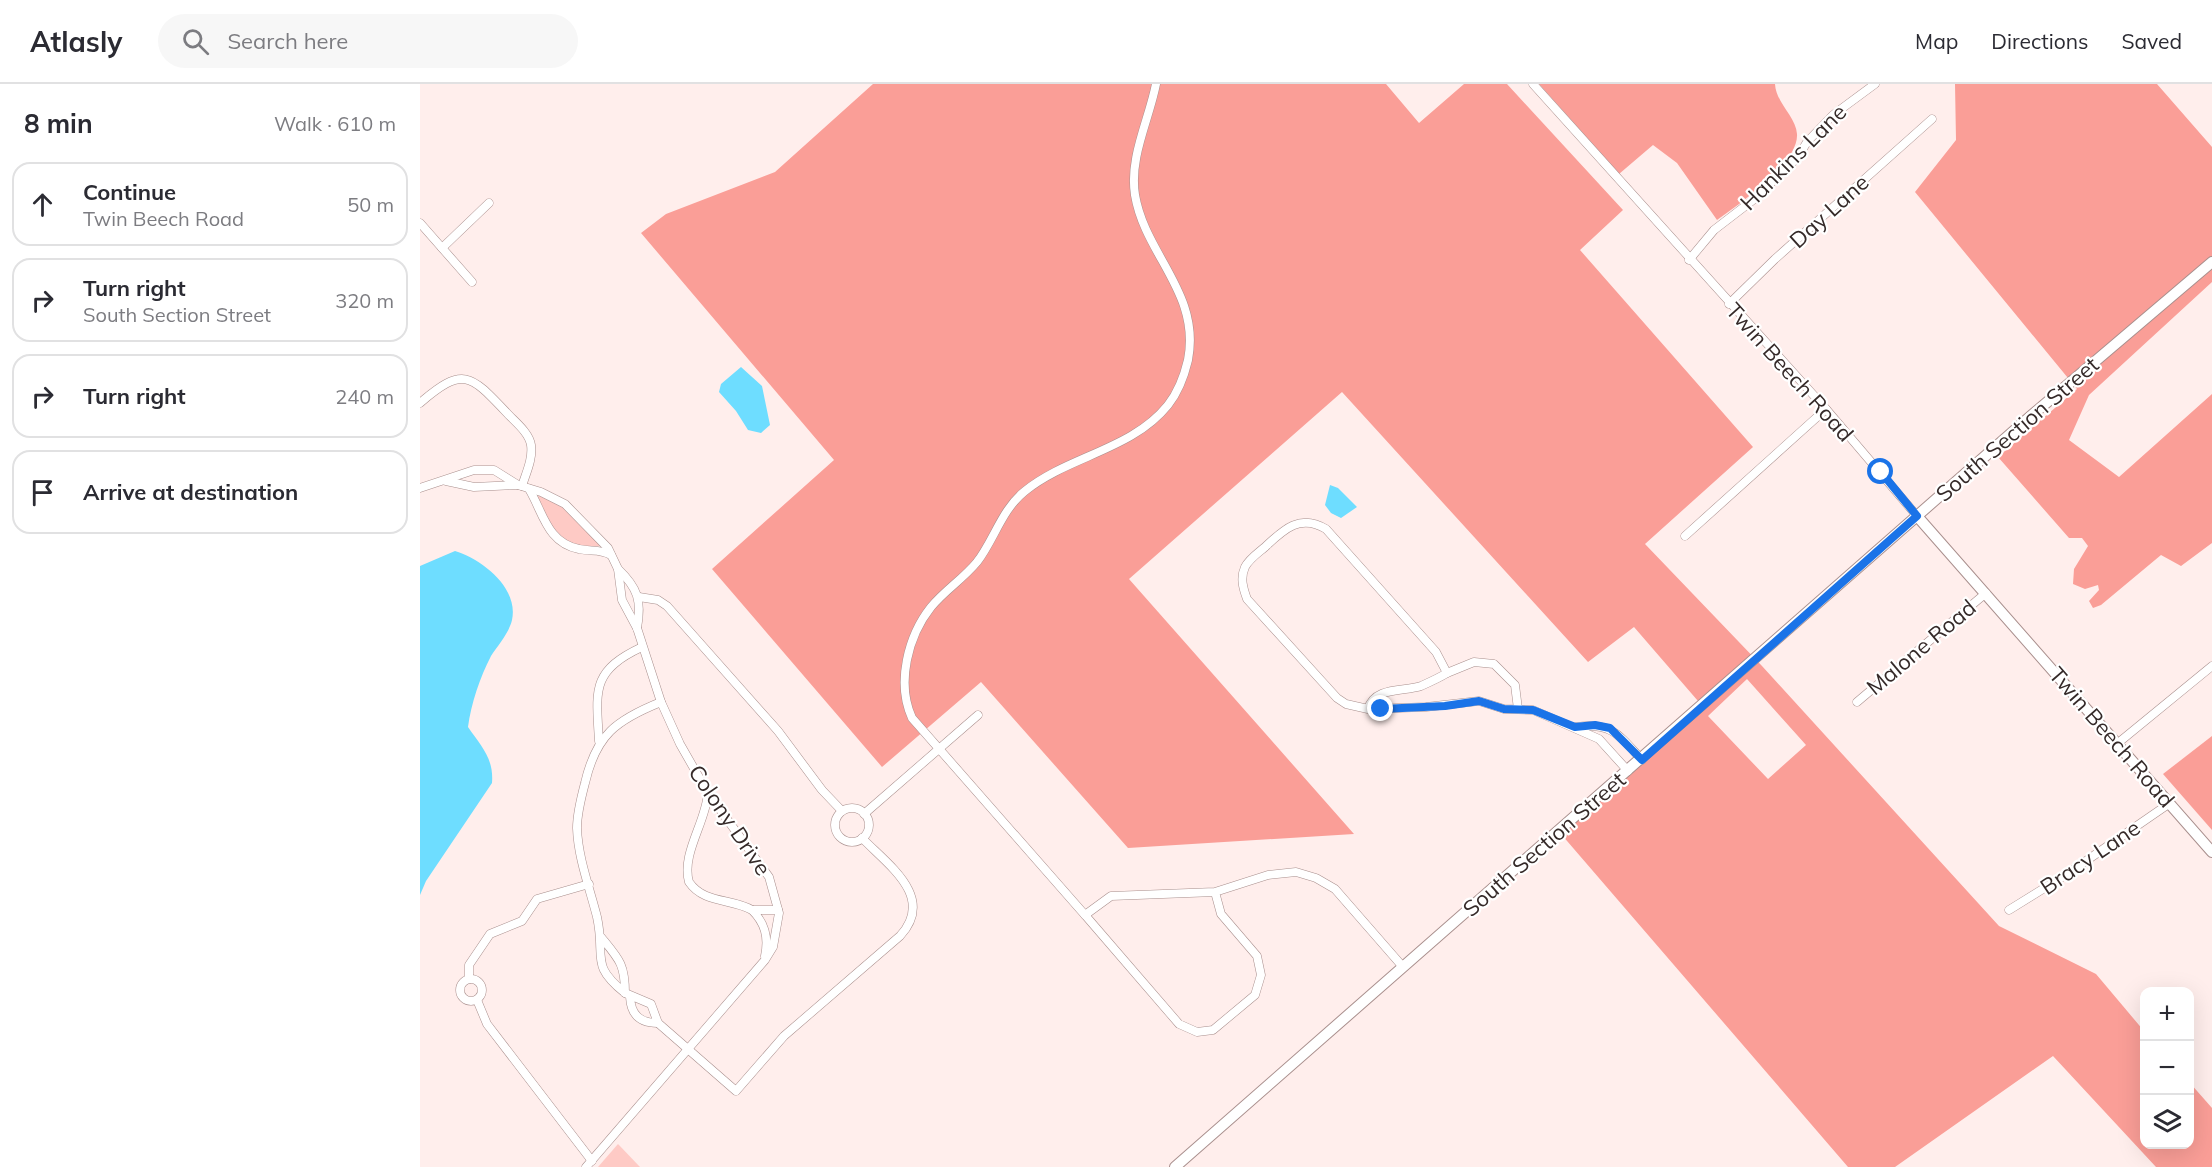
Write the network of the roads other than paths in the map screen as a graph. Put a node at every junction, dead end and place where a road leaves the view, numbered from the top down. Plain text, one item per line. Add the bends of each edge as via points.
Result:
1 (1156, 84) edge
2 (1533, 84) edge
3 (1875, 84) edge
4 (1932, 119) dead end
5 (489, 202) dead end
6 (420, 223) edge
7 (441, 248) junction
8 (1689, 260) junction
9 (2210, 266) edge
10 (472, 282) dead end
11 (1729, 304) junction
12 (420, 403) edge
13 (1826, 409) junction
14 (444, 481) junction
15 (523, 487) junction
16 (420, 488) edge
17 (1917, 516) junction
18 (1685, 536) dead end
19 (613, 556) junction
20 (618, 569) junction
21 (1986, 593) junction
22 (639, 597) junction
23 (637, 628) junction
24 (642, 647) junction
25 (2212, 666) edge
26 (1447, 674) junction
27 (661, 702) junction
28 (1857, 702) dead end
29 (1368, 709) junction
30 (1518, 709) junction
31 (978, 715) dead end
32 (1575, 727) junction
33 (599, 741) junction
34 (2118, 743) junction
35 (938, 750) junction
36 (1642, 760) junction
37 (1628, 771) junction
38 (708, 793) junction
39 (2170, 803) junction
40 (842, 811) junction
41 (864, 814) junction
42 (862, 838) junction
43 (2212, 852) edge
44 (589, 884) junction
45 (1215, 892) junction
46 (752, 910) junction
47 (778, 910) junction
48 (2009, 910) dead end
49 (1084, 915) junction
50 (602, 937) junction
51 (765, 960) junction
52 (1403, 967) junction
53 (470, 979) junction
54 (628, 995) junction
55 (477, 1000) junction
56 (658, 1023) junction
57 (689, 1050) junction
58 (589, 1164) edge
59 (1175, 1167) edge

1 - 35 street via 1135,162 1135,193 1142,224 1188,315 1190,348 1184,379 1168,405 1147,427 1024,491 1002,518 978,561 921,621 910,646 904,697 912,718
2 - 8 street, Twin Beech Road
3 - 8 street, Hankins Lane via 1833,115 1798,157 1714,230
4 - 11 street, Day Lane
5 - 7 street
6 - 7 street
7 - 10 street
8 - 11 street, Twin Beech Road
9 - 17 street, South Section Street
11 - 13 street, Twin Beech Road
12 - 15 street via 449,381 465,377 479,383 528,437 531,458
13 - 17 street, Twin Beech Road
13 - 18 street
14 - 15 street via 474,487
14 - 15 street, Colony Drive via 483,468
14 - 16 street, Colony Drive
15 - 19 street, Colony Drive via 565,504
15 - 19 street via 545,525 561,542
17 - 21 street, Twin Beech Road
17 - 36 street, South Section Street
19 - 20 street, Colony Drive
20 - 22 street, Colony Drive
20 - 23 street, Colony Drive via 622,600
21 - 28 street, Malone Road
21 - 34 street, Twin Beech Road
22 - 23 street, Colony Drive
22 - 40 street via 667,606 778,731
23 - 24 street, Colony Drive
24 - 27 street, Colony Drive
24 - 33 street via 620,658 600,682
25 - 34 street
26 - 29 street via 1420,686 1386,692 1371,702
26 - 29 street via 1436,652 1326,529 1310,522 1292,524 1248,561 1243,573 1245,592 1326,689 1346,704
26 - 30 street via 1474,662 1494,664 1515,685
27 - 33 street via 617,724
27 - 38 street, Colony Drive
29 - 30 street via 1479,701
30 - 32 street via 1533,710
31 - 35 street
32 - 36 street via 1610,728
32 - 37 street via 1599,739
33 - 44 street via 589,764 577,829
34 - 39 street, Twin Beech Road
35 - 41 street
35 - 49 street
36 - 37 street, South Section Street
37 - 52 street, South Section Street
38 - 46 street via 707,808 688,863 689,882 701,895 741,903
38 - 47 street, Colony Drive via 769,877
39 - 43 street, Twin Beech Road
39 - 48 street, Bracy Lane
40 - 41 street via 856,809
40 - 42 street via 835,826 839,836 848,842
41 - 42 street via 868,828
42 - 57 street via 911,894 913,913 905,930 784,1036 736,1091
44 - 50 street
44 - 53 street via 537,899 522,921 490,934 469,965
45 - 49 street via 1111,896
45 - 49 street via 1221,914 1257,956 1261,975 1255,995 1213,1030 1197,1032 1179,1024
45 - 52 street via 1283,872 1316,878 1341,895
46 - 47 street
46 - 51 street via 765,930
47 - 51 street, Colony Drive via 777,933
50 - 54 street via 622,962
50 - 54 street via 603,973
51 - 57 street, Colony Drive
52 - 59 street, South Section Street
53 - 55 street via 482,985 483,993
53 - 55 street via 461,986 460,993 468,1001
54 - 56 street via 651,1004
54 - 56 street via 638,1018
55 - 58 street via 487,1024
56 - 57 street
57 - 58 street, Colony Drive

